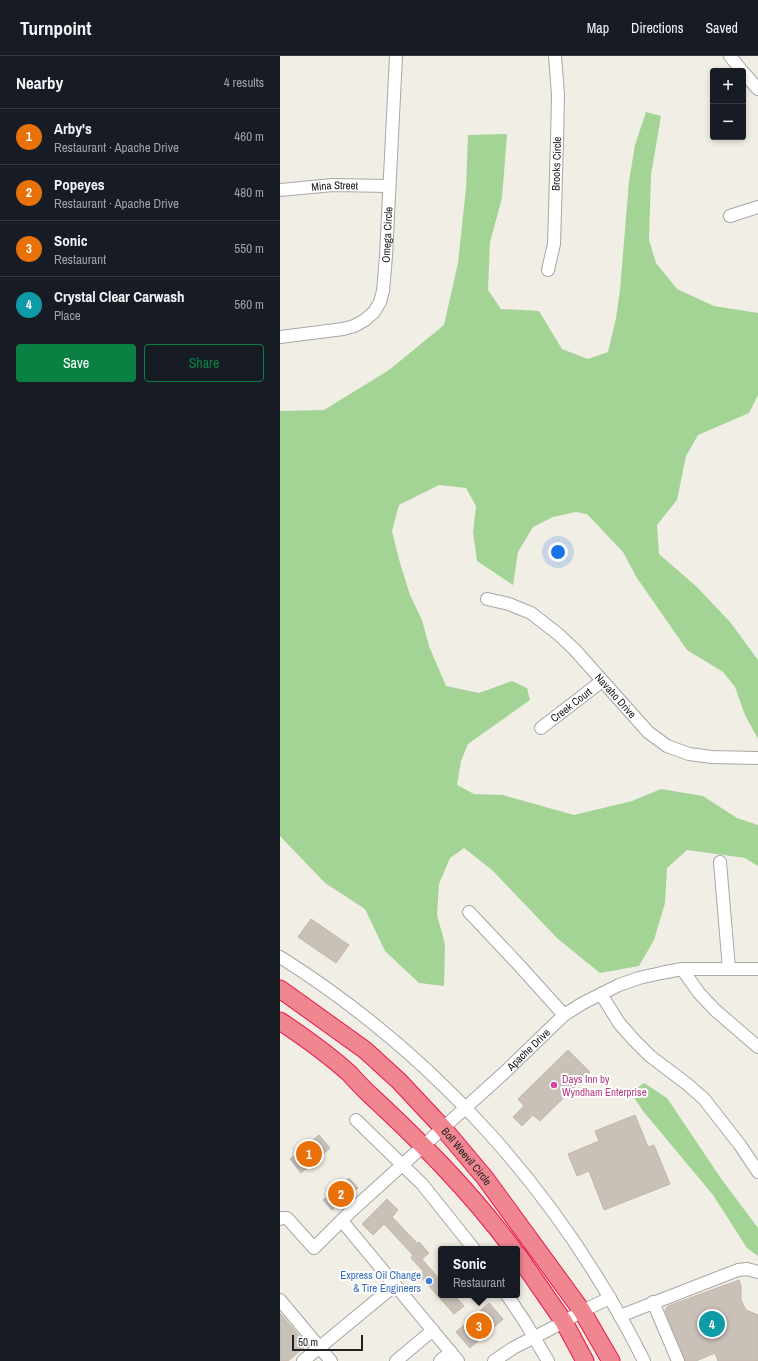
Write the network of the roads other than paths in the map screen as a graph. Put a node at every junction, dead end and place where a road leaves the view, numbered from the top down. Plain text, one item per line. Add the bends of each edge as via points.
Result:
1 (396, 56) edge
2 (555, 56) edge
3 (730, 56) edge
4 (740, 68) edge
5 (746, 75) edge
6 (758, 89) edge
7 (390, 186) junction
8 (280, 190) edge
9 (758, 207) edge
10 (730, 216) dead end
11 (548, 270) dead end
12 (280, 337) edge
13 (487, 598) dead end
14 (602, 681) junction
15 (541, 728) dead end
16 (758, 758) edge
17 (720, 862) dead end
18 (469, 912) dead end
19 (280, 957) edge
20 (682, 969) junction
21 (729, 969) junction
22 (758, 969) edge
23 (280, 989) edge
24 (602, 994) junction
25 (564, 1015) junction
26 (280, 1021) edge
27 (758, 1047) edge
28 (466, 1107) junction
29 (356, 1120) dead end
30 (443, 1128) junction
31 (424, 1145) junction
32 (403, 1164) junction
33 (758, 1172) edge
34 (280, 1219) edge
35 (342, 1221) junction
36 (472, 1246) edge
37 (511, 1246) edge
38 (520, 1258) edge
39 (758, 1272) edge
40 (395, 1285) junction
41 (510, 1298) edge
42 (610, 1298) junction
43 (280, 1300) edge
44 (653, 1302) junction
45 (582, 1311) junction
46 (620, 1316) junction
47 (564, 1322) junction
48 (433, 1330) junction
49 (535, 1338) junction
50 (319, 1347) junction
51 (454, 1356) edge
52 (303, 1361) edge
53 (331, 1361) edge
54 (396, 1361) edge
55 (440, 1361) edge
56 (494, 1361) edge
57 (548, 1361) edge
58 (585, 1361) edge
59 (611, 1361) edge
60 (644, 1361) edge
61 (678, 1361) edge

1 - 7 street, Omega Circle
2 - 11 street, Brooks Circle via 558,95 554,244
3 - 4 street
5 - 6 street
7 - 8 street, Mina Street via 332,185
7 - 12 street, Omega Circle via 383,290 374,312 365,320 343,330
9 - 10 street
13 - 14 street, Navaho Drive via 531,613 575,650
14 - 15 street, Creek Court
14 - 16 street, Navaho Drive via 648,732 667,746 689,754
17 - 21 street
18 - 25 street
19 - 28 street via 335,995 389,1038
20 - 21 street, Apache Drive
20 - 24 street, Apache Drive via 639,978
20 - 27 street via 715,1010
21 - 22 street, Apache Drive
23 - 30 highway, Boll Weevil Circle via 365,1050 399,1081
24 - 25 street, Apache Drive
24 - 33 street via 619,1023 634,1040 704,1099 740,1144
25 - 28 street, Apache Drive
26 - 31 highway, Boll Weevil Circle via 344,1070
28 - 30 street, Apache Drive
28 - 42 street via 504,1149 554,1212
29 - 32 street
30 - 31 street, Apache Drive
30 - 45 highway, Boll Weevil Circle via 485,1178
31 - 32 street, Apache Drive
31 - 37 highway, Boll Weevil Circle via 492,1221
32 - 35 street, Apache Drive
32 - 36 street
34 - 35 street, Apache Drive via 287,1218 314,1248
35 - 40 street
38 - 47 highway
39 - 44 street via 738,1270
40 - 48 street
40 - 50 street
41 - 49 street
42 - 45 street
42 - 46 street
43 - 50 street
44 - 46 street
44 - 61 street
45 - 47 street
45 - 59 highway, Boll Weevil Circle
46 - 60 street
47 - 49 street
47 - 58 highway
48 - 51 street
48 - 54 street
49 - 56 street via 513,1348
49 - 57 street
50 - 52 street
50 - 53 street
51 - 55 street

